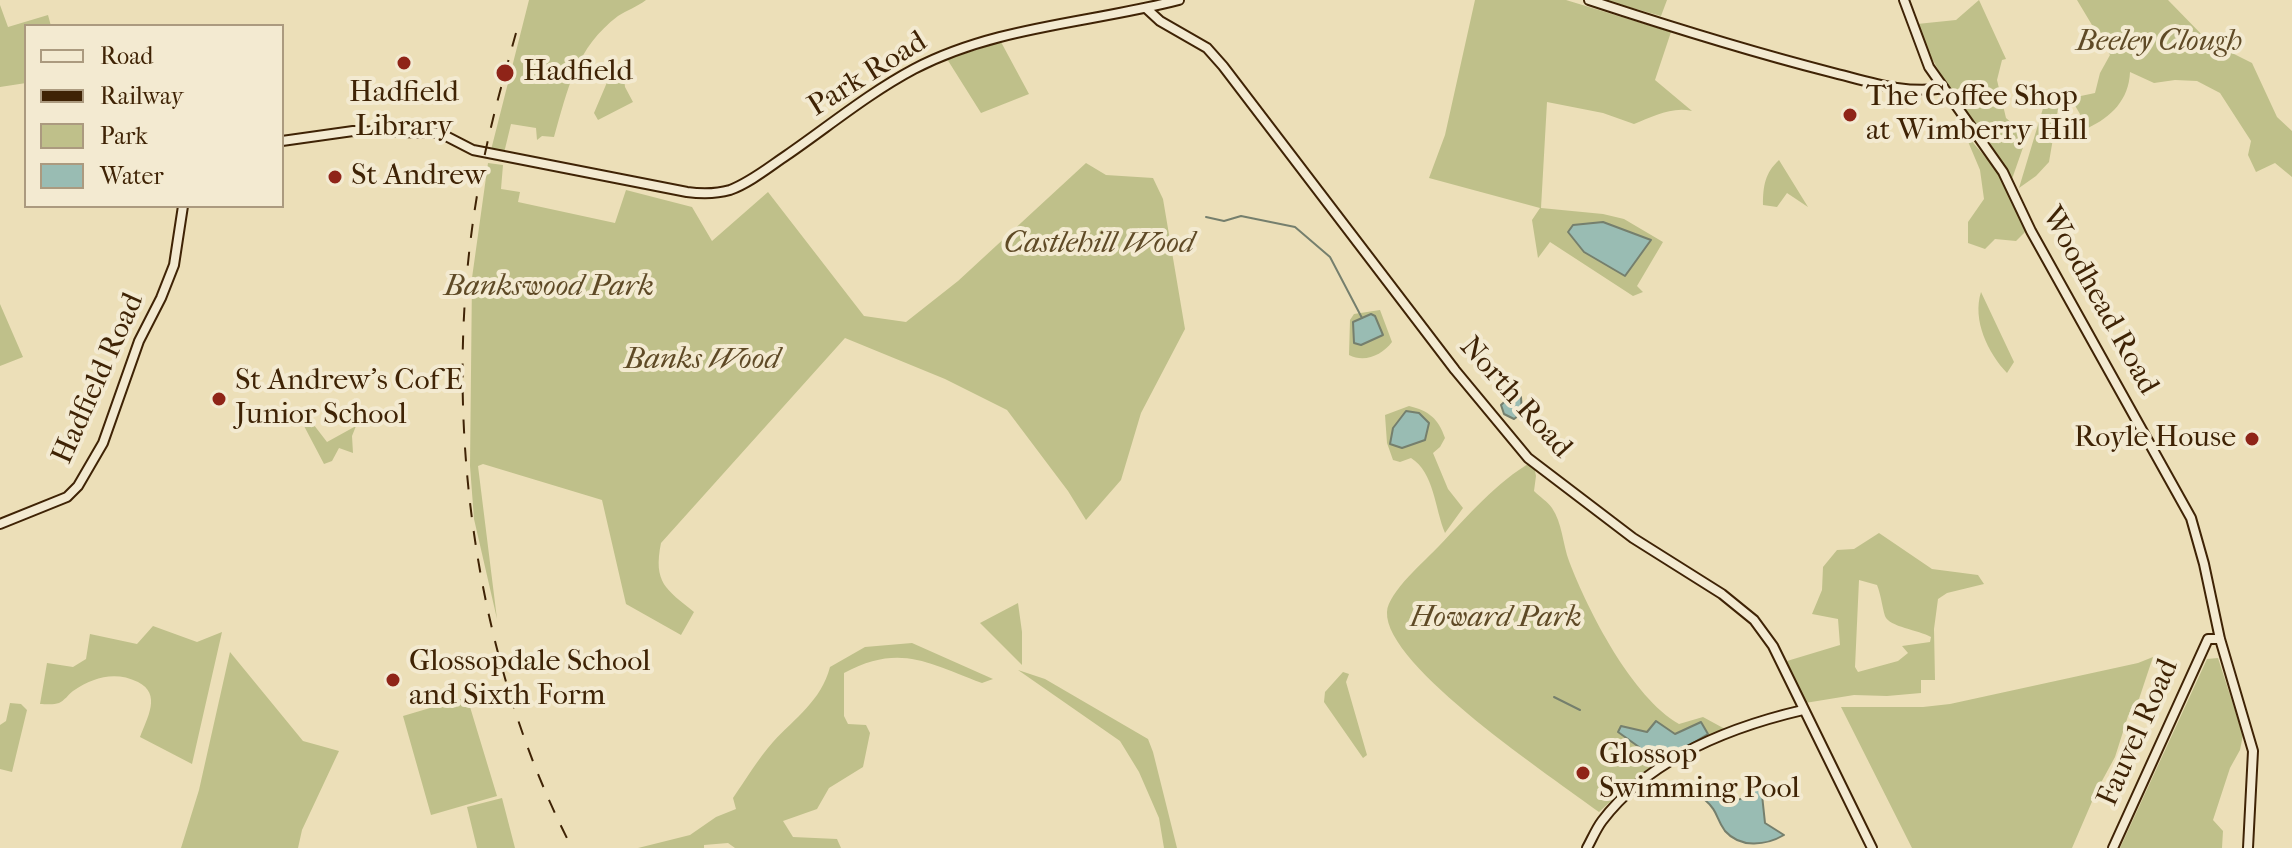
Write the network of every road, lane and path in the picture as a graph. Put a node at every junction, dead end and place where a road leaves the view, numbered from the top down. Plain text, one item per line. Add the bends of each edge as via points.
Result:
1 (1179, 0) edge
2 (1589, 0) edge
3 (1904, 0) edge
4 (1147, 9) junction
5 (1944, 88) junction
6 (284, 141) edge
7 (183, 208) edge
8 (0, 524) edge
9 (2220, 639) junction
10 (1803, 710) junction
11 (1587, 848) edge
12 (1872, 848) edge
13 (2113, 848) edge
14 (2248, 848) edge

1 - 4 street, Park Road
2 - 5 street via 1781,60 1922,92
3 - 5 street, Woodhead Road via 1929,67
4 - 6 street, Park Road via 955,51 897,79 757,175 713,193 473,150 446,135 423,131 352,131
4 - 10 street, North Road via 1207,48 1223,66 1528,458 1754,620 1773,646
5 - 9 street, Woodhead Road via 2003,172 2184,503 2197,535
7 - 8 street, Hadfield Road via 174,265 139,341 103,443 67,497
9 - 13 street, Fauvel Road via 2208,639
9 - 14 street, Woodhead Road via 2253,751
10 - 11 street via 1742,726 1686,752 1633,789 1601,821
10 - 12 street, North Road

